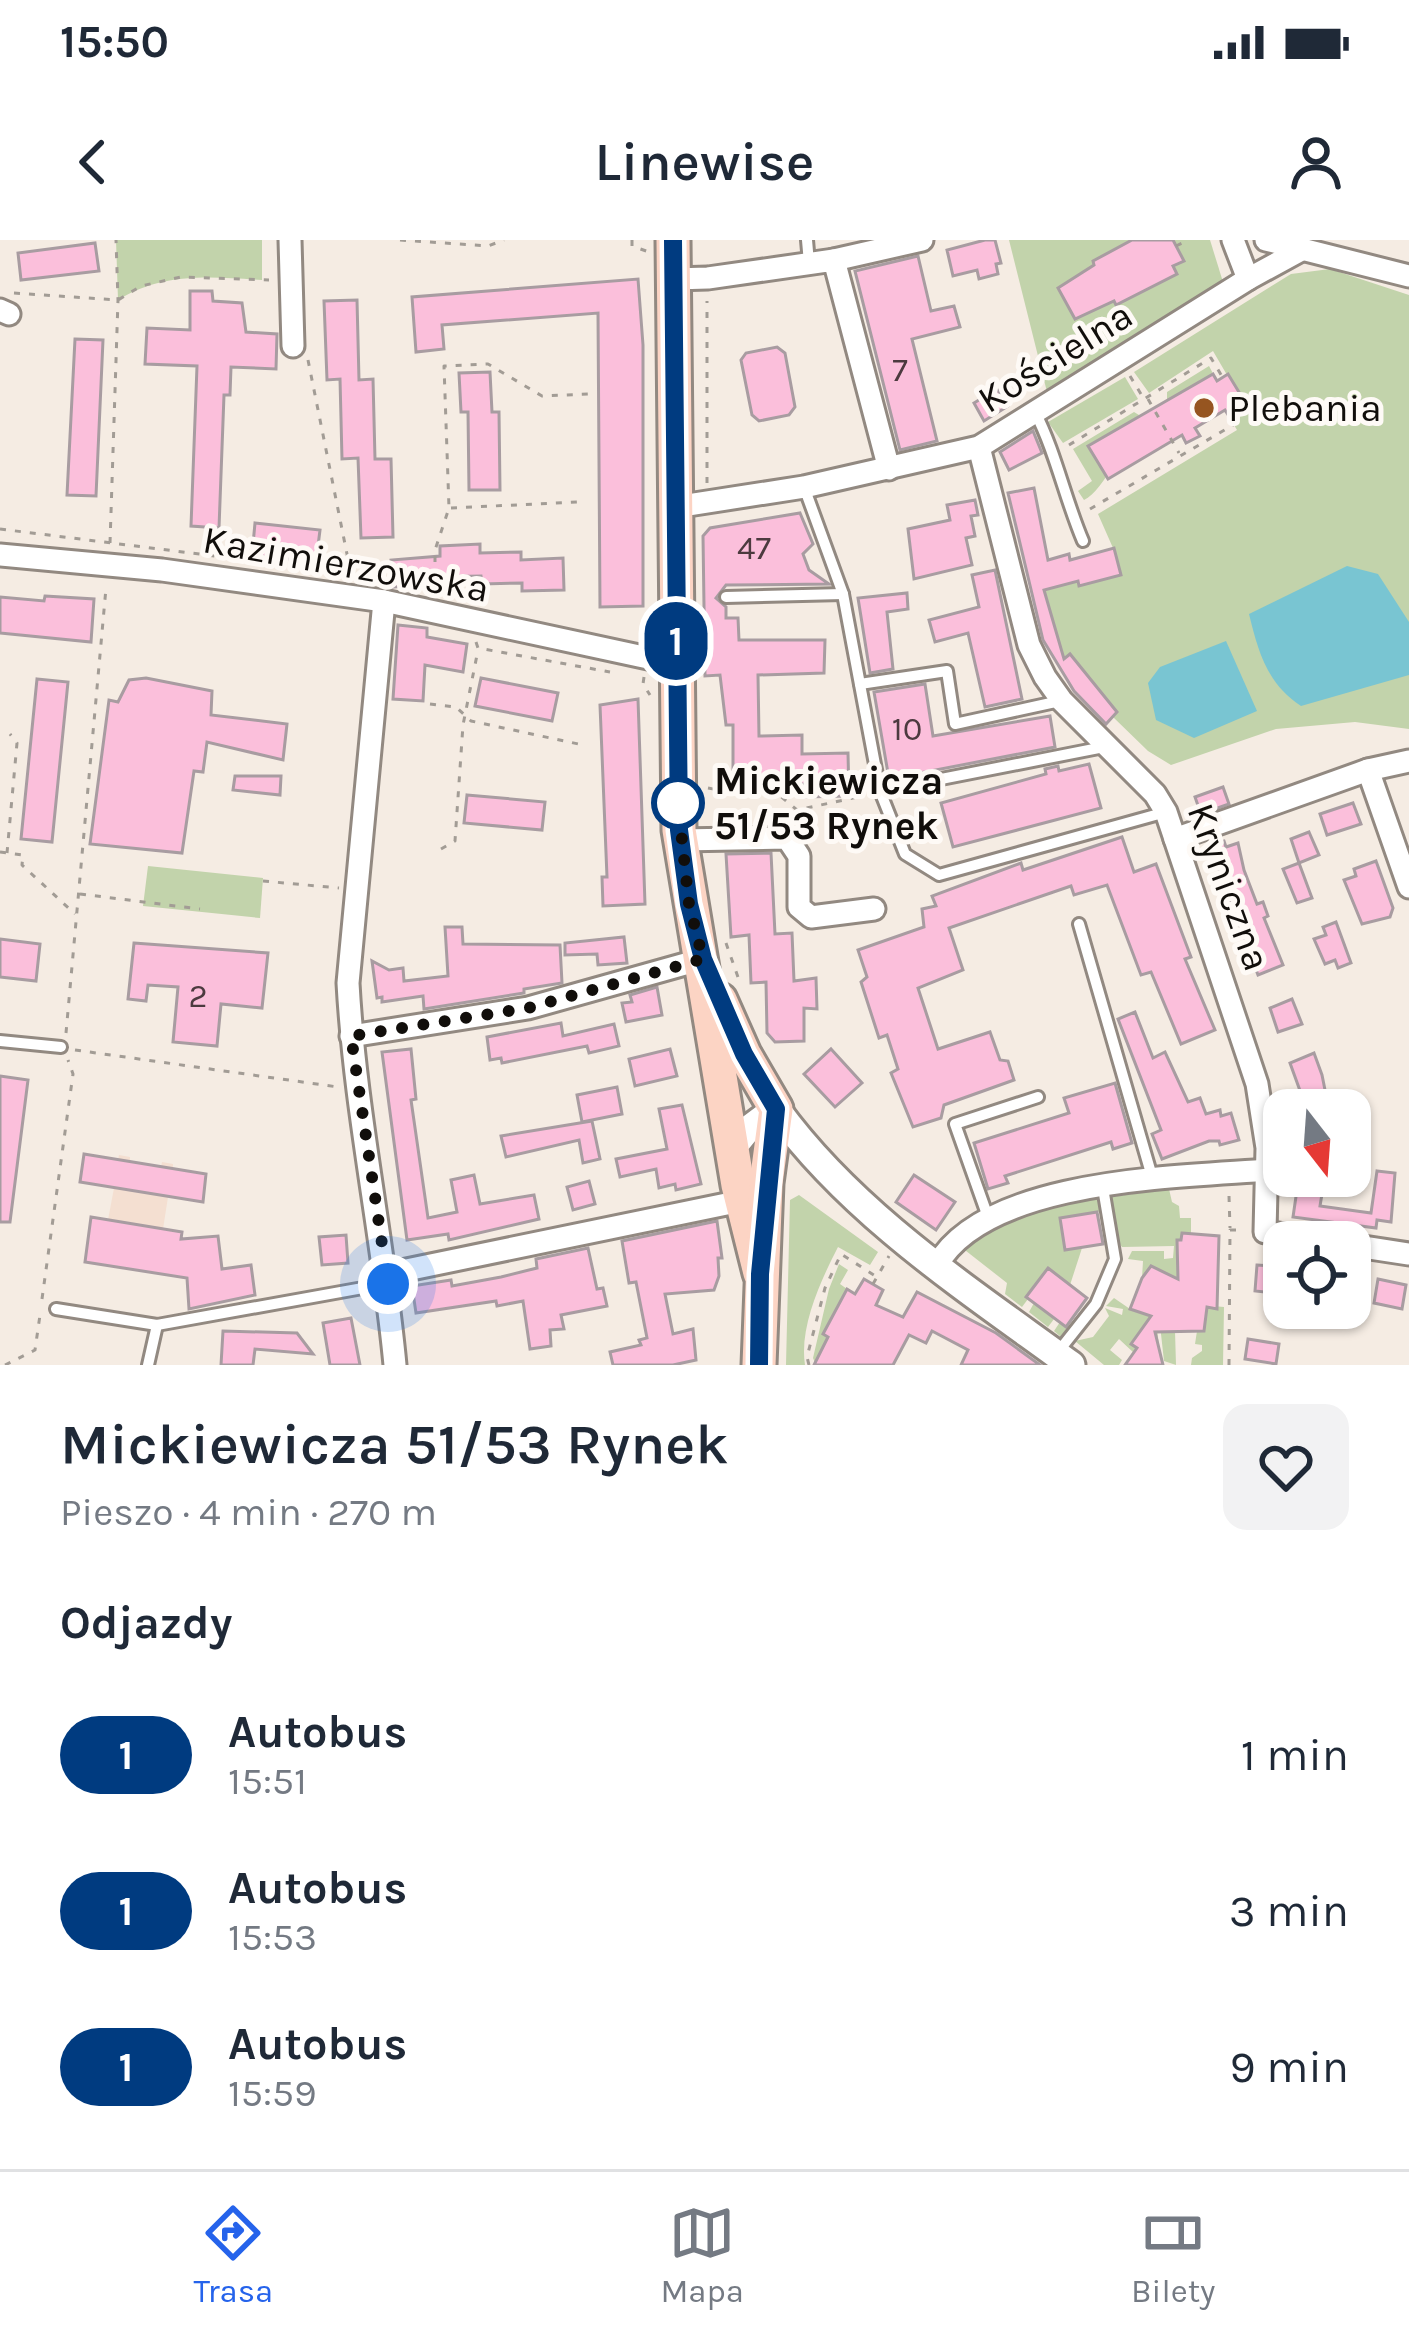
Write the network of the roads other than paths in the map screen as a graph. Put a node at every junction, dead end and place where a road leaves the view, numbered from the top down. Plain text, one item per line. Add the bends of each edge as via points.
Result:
1 (290, 240) edge
2 (673, 240) edge
3 (807, 240) edge
4 (922, 240) edge
5 (1233, 240) edge
6 (1266, 240) edge
7 (1303, 250) junction
8 (835, 260) junction
9 (808, 263) junction
10 (1409, 275) edge
11 (690, 278) junction
12 (1248, 279) junction
13 (299, 348) road end
14 (1035, 412) junction
15 (979, 447) junction
16 (889, 469) junction
17 (803, 487) junction
18 (692, 504) junction
19 (1083, 542) dead end
20 (0, 555) edge
21 (844, 594) junction
22 (726, 597) dead end
23 (384, 601) junction
24 (676, 664) junction
25 (860, 684) junction
26 (1062, 700) junction
27 (1107, 746) junction
28 (1409, 761) edge
29 (1368, 770) junction
30 (880, 791) junction
31 (1166, 812) junction
32 (1175, 839) junction
33 (680, 840) junction
34 (1409, 887) edge
35 (874, 909) dead end
36 (1079, 923) dead end
37 (714, 949) junction
38 (351, 1036) junction
39 (0, 1041) edge
40 (63, 1048) road end
41 (1038, 1097) dead end
42 (776, 1109) junction
43 (1263, 1117) edge
44 (732, 1148) junction
45 (817, 1158) junction
46 (1263, 1170) edge
47 (767, 1171) junction
48 (1153, 1180) junction
49 (1103, 1188) junction
50 (741, 1201) junction
51 (988, 1216) junction
52 (1371, 1248) edge
53 (1409, 1254) edge
54 (937, 1264) junction
55 (760, 1274) junction
56 (387, 1279) junction
57 (56, 1310) dead end
58 (157, 1325) junction
59 (1064, 1360) edge
60 (148, 1365) edge
61 (395, 1365) edge
62 (759, 1365) edge

1 - 13 street
2 - 11 main road
3 - 9 lane
4 - 8 street
5 - 12 street
6 - 7 street
7 - 10 street
7 - 12 street, Kościelna
8 - 9 street
8 - 16 street
9 - 11 street
11 - 18 main road
12 - 14 street, Kościelna
14 - 15 street, Kościelna
14 - 19 lane
15 - 16 street, Kościelna
15 - 26 street, Kryniczna via 1030,645
16 - 17 street, Kościelna
17 - 18 street, Kościelna
17 - 21 lane
18 - 24 main road
20 - 23 street, Kazimierzowska
21 - 22 lane
21 - 25 lane
23 - 24 street, Kazimierzowska
23 - 38 street via 348,982
24 - 33 main road
25 - 26 lane via 947,671 955,724
25 - 30 lane
26 - 27 street, Kryniczna
27 - 30 lane
27 - 31 street, Kryniczna
28 - 29 street
29 - 32 street
29 - 34 street
30 - 31 lane via 905,854 939,875
31 - 32 street, Kryniczna
32 - 43 street, Kryniczna via 1248,1047
33 - 35 street via 787,838 799,856 799,908 811,916
33 - 37 main road via 689,904
36 - 48 lane
37 - 38 street via 528,1008
37 - 42 main road via 744,1054
37 - 44 main road
38 - 56 street
39 - 40 lane
41 - 51 lane via 955,1124
42 - 44 street
42 - 45 street
42 - 47 main road
44 - 50 main road
45 - 47 street via 793,1157
45 - 54 street
46 - 48 street
47 - 55 main road
48 - 49 street
49 - 51 street
49 - 59 lane via 1115,1258
50 - 55 main road
50 - 56 street
51 - 54 street via 950,1243
52 - 53 street
54 - 59 street
55 - 62 main road
56 - 58 lane
56 - 61 street
57 - 58 lane
58 - 60 lane

